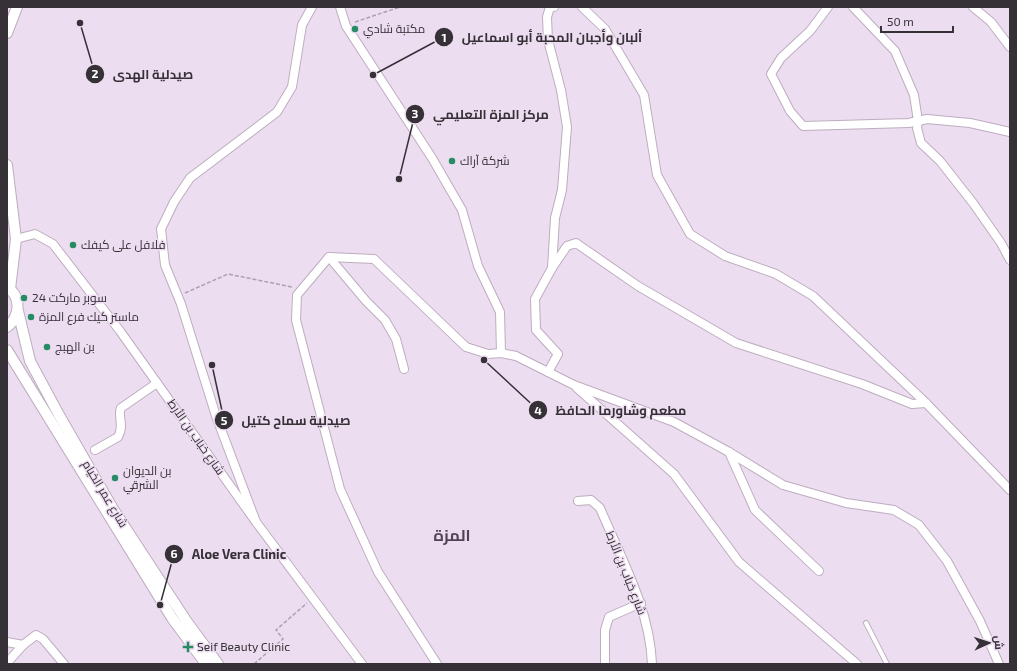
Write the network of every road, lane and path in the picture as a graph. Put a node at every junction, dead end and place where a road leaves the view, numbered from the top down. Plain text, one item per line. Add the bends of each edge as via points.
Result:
1 (16, 7) edge
2 (312, 7) edge
3 (340, 7) edge
4 (400, 7) edge
5 (554, 7) edge
6 (582, 7) edge
7 (828, 7) edge
8 (852, 7) edge
9 (973, 7) edge
10 (346, 26) junction
11 (7, 33) edge
12 (1010, 47) edge
13 (918, 122) junction
14 (1010, 132) edge
15 (7, 165) edge
16 (16, 239) junction
17 (329, 257) junction
18 (1010, 260) edge
19 (552, 268) junction
20 (8, 288) edge
21 (302, 289) junction
22 (178, 296) junction
23 (18, 311) junction
24 (7, 327) edge
25 (7, 350) edge
26 (501, 353) junction
27 (404, 369) dead end
28 (548, 372) junction
29 (157, 383) junction
30 (574, 385) junction
31 (926, 403) junction
32 (95, 450) dead end
33 (729, 452) junction
34 (1010, 490) edge
35 (578, 501) dead end
36 (256, 522) junction
37 (818, 571) dead end
38 (313, 598) junction
39 (641, 603) junction
40 (866, 623) dead end
41 (7, 642) edge
42 (23, 645) junction
43 (7, 663) edge
44 (64, 664) edge
45 (206, 664) edge
46 (218, 664) edge
47 (254, 664) edge
48 (362, 664) edge
49 (437, 664) edge
50 (605, 664) edge
51 (652, 664) edge
52 (857, 664) edge
53 (886, 664) edge
54 (999, 664) edge

1 - 11 street
2 - 22 street via 302,25 292,87 277,112 190,178 174,202 161,229 164,265
3 - 10 street
4 - 10 path
5 - 19 street via 550,7 547,17 548,40 561,90 567,127 562,190 555,218
6 - 31 street via 605,29 644,95 657,175 690,234 725,256 776,274 813,296
7 - 13 street via 810,31 781,58 771,74 790,111 803,126
8 - 13 street via 895,51 914,95
9 - 12 street via 991,22
10 - 26 street via 432,158 462,210 478,266 500,312
13 - 14 street via 927,119 970,123
13 - 18 street via 921,143 940,161 969,197
15 - 16 street
16 - 20 street
16 - 29 street, شارع خباب بن الأرط via 35,234 53,244
17 - 21 street
17 - 26 street via 374,258 466,348 488,354
17 - 27 street via 385,320 396,339
19 - 28 street via 535,299 536,330 558,354
19 - 31 street via 567,246 576,244 638,286 736,343 862,384 912,404
20 - 23 street, شارع عمر الخيام via 15,295
21 - 22 path via 228,274
21 - 49 street via 297,295 296,320 340,489 378,572
22 - 36 street via 216,416
23 - 24 street via 16,318
23 - 46 street, شارع عمر الخيام via 30,361 59,415 113,509 187,622
25 - 45 street, شارع عمر الخيام via 172,618
26 - 28 street via 516,356
28 - 30 street
29 - 32 street via 121,408 119,412 122,423 118,437
29 - 36 street, شارع خباب بن الأرط
30 - 33 street via 674,422
30 - 52 street via 674,474 739,562
31 - 34 street
33 - 37 street via 755,510
33 - 54 street via 783,485 846,503 894,510 919,525 947,561 980,621
35 - 39 street, شارع خباب بن الأرط via 591,500 600,508
36 - 38 street, شارع خباب بن الأرط
38 - 47 path via 276,630 282,639
38 - 48 street, شارع خباب بن الأرط
39 - 50 street via 609,617 605,630
39 - 51 street, شارع خباب بن الأرط via 651,645
40 - 53 lane
41 - 42 street
42 - 43 street
42 - 44 street via 36,635 43,639

